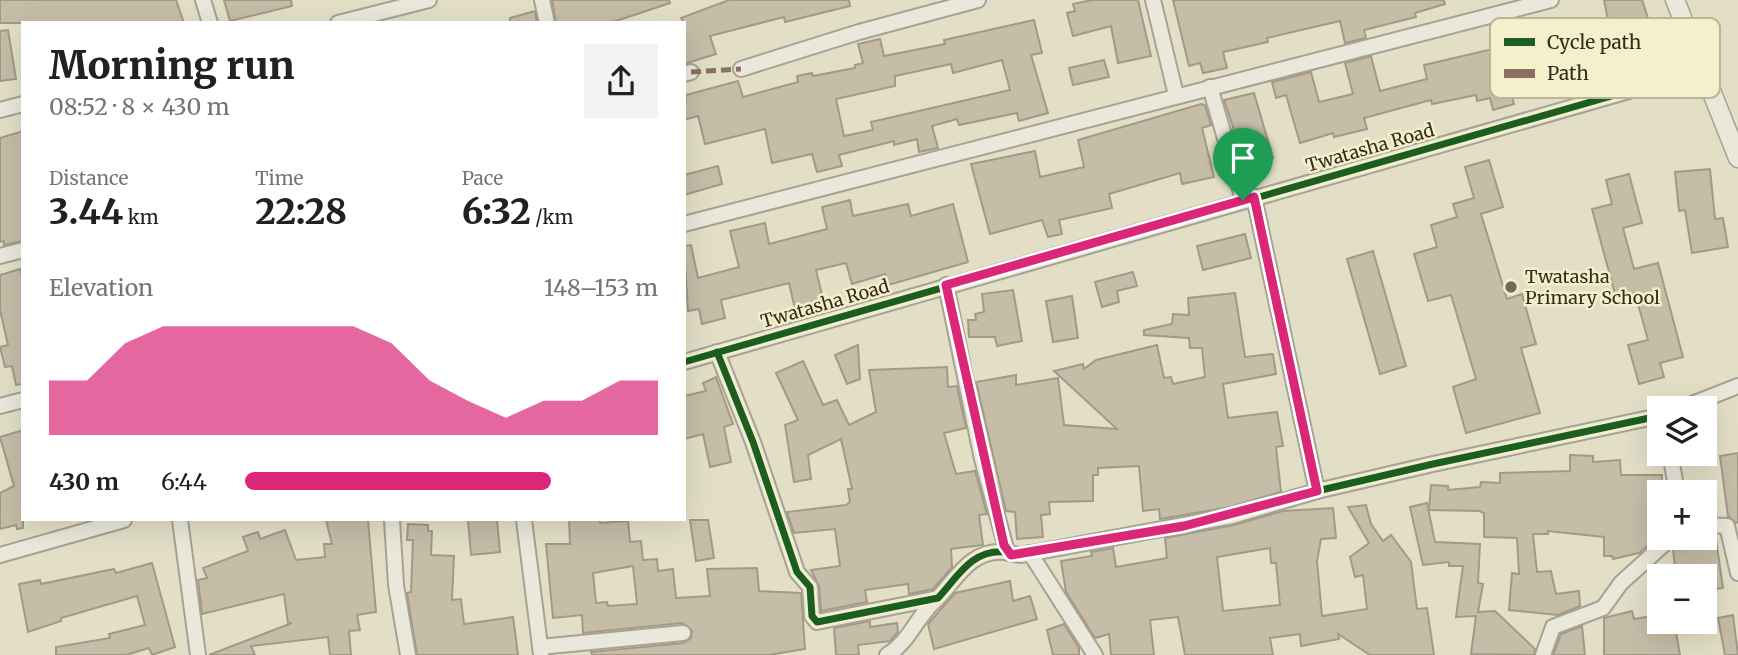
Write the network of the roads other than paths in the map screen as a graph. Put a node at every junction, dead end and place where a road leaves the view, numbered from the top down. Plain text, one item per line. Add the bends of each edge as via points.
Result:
1 (203, 0) edge
2 (429, 0) edge
3 (542, 0) edge
4 (978, 0) edge
5 (1153, 0) edge
6 (1551, 0) edge
7 (1675, 0) edge
8 (1682, 18) edge
9 (209, 21) edge
10 (346, 21) edge
11 (547, 21) edge
12 (741, 69) dead end
13 (1210, 87) junction
14 (1176, 95) junction
15 (1603, 98) edge
16 (1713, 98) edge
17 (21, 105) edge
18 (0, 110) edge
19 (1738, 158) edge
20 (1249, 198) junction
21 (686, 223) edge
22 (21, 251) edge
23 (0, 256) edge
24 (946, 285) junction
25 (717, 352) junction
26 (686, 361) edge
27 (1738, 386) edge
28 (1713, 396) edge
29 (21, 401) edge
30 (0, 406) edge
31 (1647, 418) edge
32 (1317, 491) junction
33 (120, 521) edge
34 (180, 521) edge
35 (392, 521) edge
36 (524, 521) edge
37 (1717, 526) edge
38 (1658, 550) edge
39 (1007, 552) junction
40 (1030, 553) junction
41 (0, 555) edge
42 (1738, 573) edge
43 (938, 598) junction
44 (682, 633) dead end
45 (541, 651) edge
46 (198, 655) edge
47 (408, 655) edge
48 (887, 655) edge
49 (1095, 655) edge
50 (1543, 655) edge

1 - 9 street
2 - 10 street
3 - 11 street
4 - 12 street
5 - 14 street
6 - 13 street
7 - 8 street
13 - 14 street
13 - 20 street
14 - 21 street
15 - 20 street, Twatasha Road
16 - 19 street
17 - 18 street
20 - 24 street, Twatasha Road
20 - 32 street
22 - 23 street
24 - 25 street, Twatasha Road
24 - 39 street via 982,459
25 - 26 street, Twatasha Road
25 - 43 street via 797,572 810,587 814,621
27 - 28 street
29 - 30 street
31 - 32 street
32 - 40 street via 1208,521
33 - 41 street
34 - 46 street
35 - 47 street via 396,585
36 - 45 street
37 - 42 street via 1727,526
38 - 50 street via 1621,583 1603,608 1553,627
39 - 40 street
39 - 43 street via 967,563
40 - 49 street
43 - 48 street via 925,609 908,639
44 - 45 street

